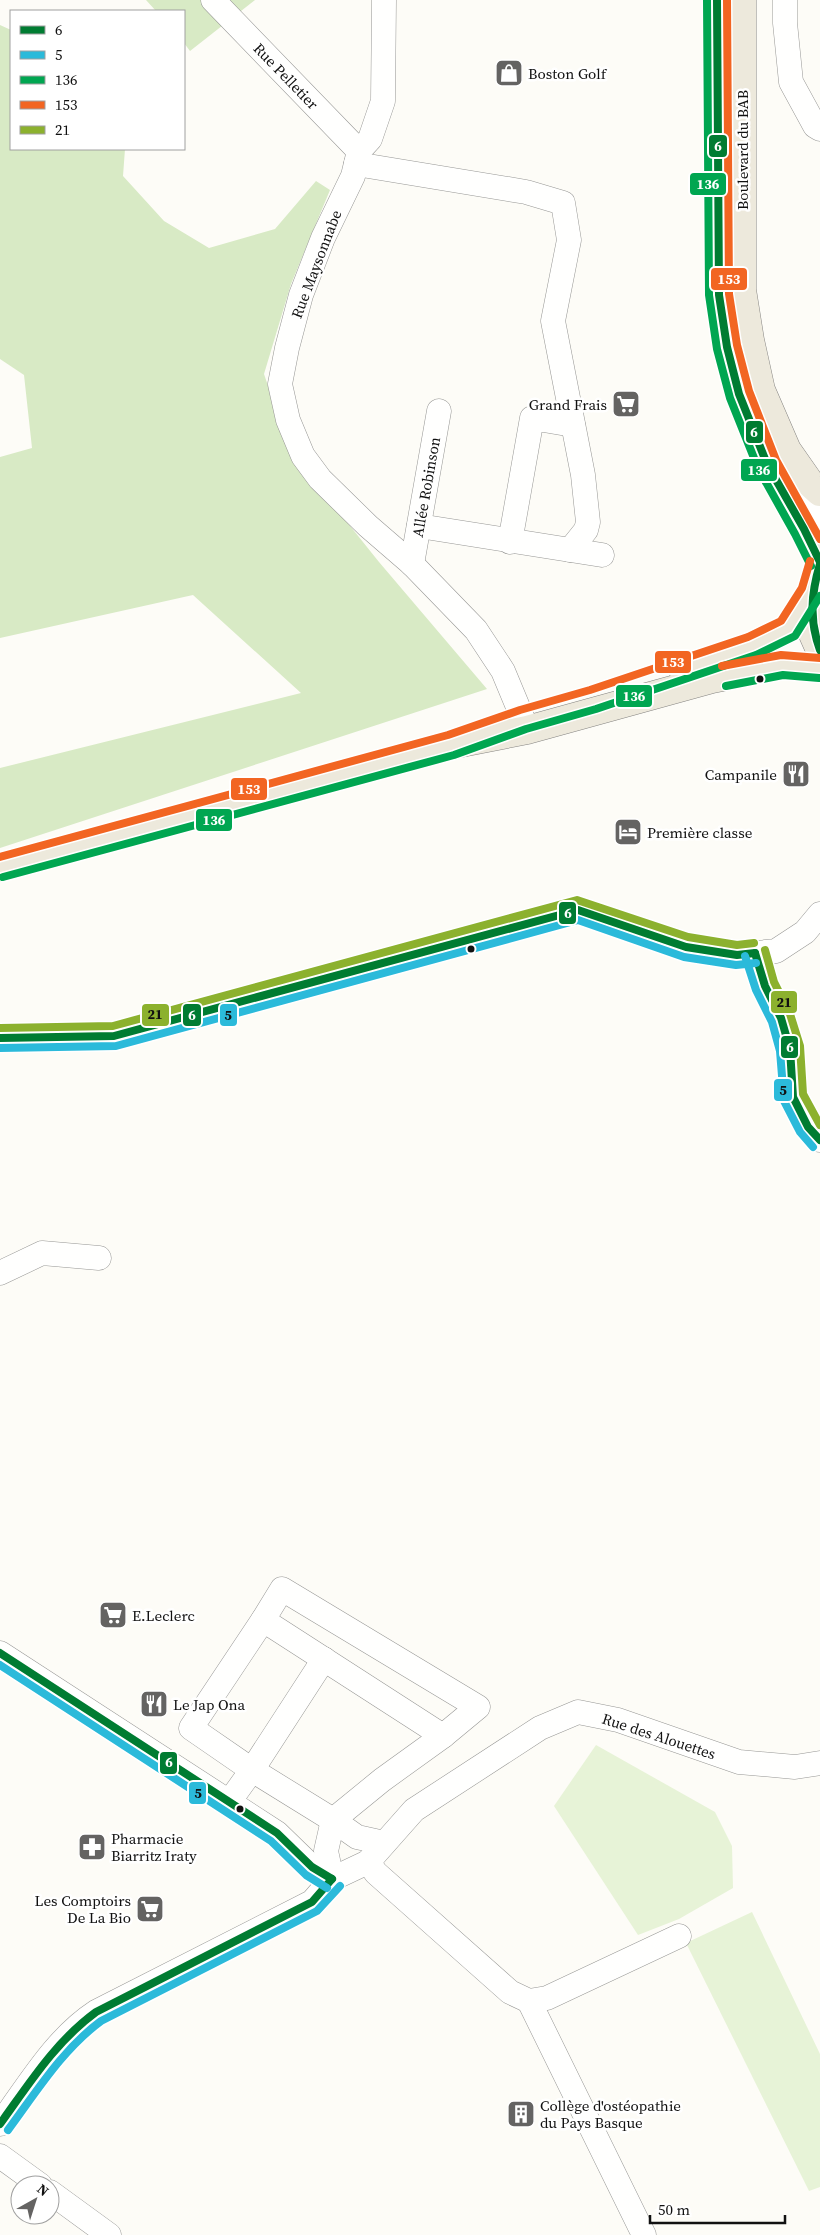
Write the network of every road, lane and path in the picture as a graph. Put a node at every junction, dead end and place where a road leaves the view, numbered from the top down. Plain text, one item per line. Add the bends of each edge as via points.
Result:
1 (214, 0) edge
2 (384, 0) edge
3 (717, 0) edge
4 (742, 0) edge
5 (785, 0) edge
6 (820, 129) edge
7 (358, 157) junction
8 (439, 411) dead end
9 (746, 413) junction
10 (572, 425) junction
11 (820, 492) edge
12 (419, 526) junction
13 (820, 530) edge
14 (510, 542) junction
15 (570, 550) junction
16 (602, 555) dead end
17 (820, 563) edge
18 (412, 564) junction
19 (811, 592) junction
20 (820, 650) edge
21 (820, 668) edge
22 (523, 719) junction
23 (451, 745) junction
24 (0, 866) edge
25 (820, 914) edge
26 (755, 953) junction
27 (0, 1038) edge
28 (814, 1134) edge
29 (99, 1258) dead end
30 (0, 1273) edge
31 (263, 1620) junction
32 (0, 1653) edge
33 (324, 1658) junction
34 (443, 1736) junction
35 (820, 1763) edge
36 (252, 1770) junction
37 (229, 1802) junction
38 (333, 1820) junction
39 (384, 1843) junction
40 (368, 1862) junction
41 (332, 1879) junction
42 (679, 1936) dead end
43 (529, 2001) junction
44 (0, 2124) edge
45 (0, 2156) edge
46 (26, 2175) edge
47 (60, 2199) edge
48 (109, 2235) edge
49 (644, 2235) edge

1 - 7 street, Rue Pelletier
2 - 7 street, Rue Maysonnabe via 383,102 370,139
3 - 9 main road, Boulevard du BAB via 719,295 727,347
4 - 11 main road, Boulevard du BAB via 742,290 761,390 787,450
5 - 6 street via 791,82 815,126
7 - 10 street via 526,192 563,203 569,240 553,321
7 - 18 street, Rue Maysonnabe via 353,176 323,238 301,295 280,384 288,420 303,456 320,479
8 - 12 street, Allée Robinson
9 - 13 street
9 - 17 main road, Boulevard du BAB via 767,464
10 - 14 street via 532,418
10 - 15 street via 588,522 586,530
12 - 14 street
12 - 18 street, Allée Robinson
14 - 15 street
15 - 16 street
17 - 19 main road
18 - 22 street, Rue Maysonnabe via 491,650
19 - 20 main road via 812,632
19 - 22 main road via 788,629 752,646 593,700
21 - 23 main road via 782,665 712,679 527,730
22 - 23 main road
23 - 24 main road
25 - 26 street via 805,932 776,951
26 - 27 street via 737,955 686,947 578,910 114,1036
26 - 28 street via 790,1049 793,1097
29 - 30 street via 42,1253
31 - 33 street
31 - 34 street via 282,1589 478,1707
31 - 36 street via 192,1728
32 - 37 street
33 - 34 street
33 - 36 street
34 - 38 street
35 - 39 street, Rue des Alouettes via 794,1766 739,1762 618,1720 578,1712 540,1728 414,1810
36 - 37 street
36 - 38 street
37 - 41 street via 277,1833 312,1866
38 - 39 street via 357,1837
38 - 41 street via 326,1851
39 - 40 street, Rue des Alouettes
40 - 41 street, Rue des Alouettes
40 - 43 street via 376,1873 510,1992
41 - 44 street via 312,1902 80,2022 64,2038
42 - 43 street via 547,1998
43 - 49 street
45 - 46 street
47 - 48 street

